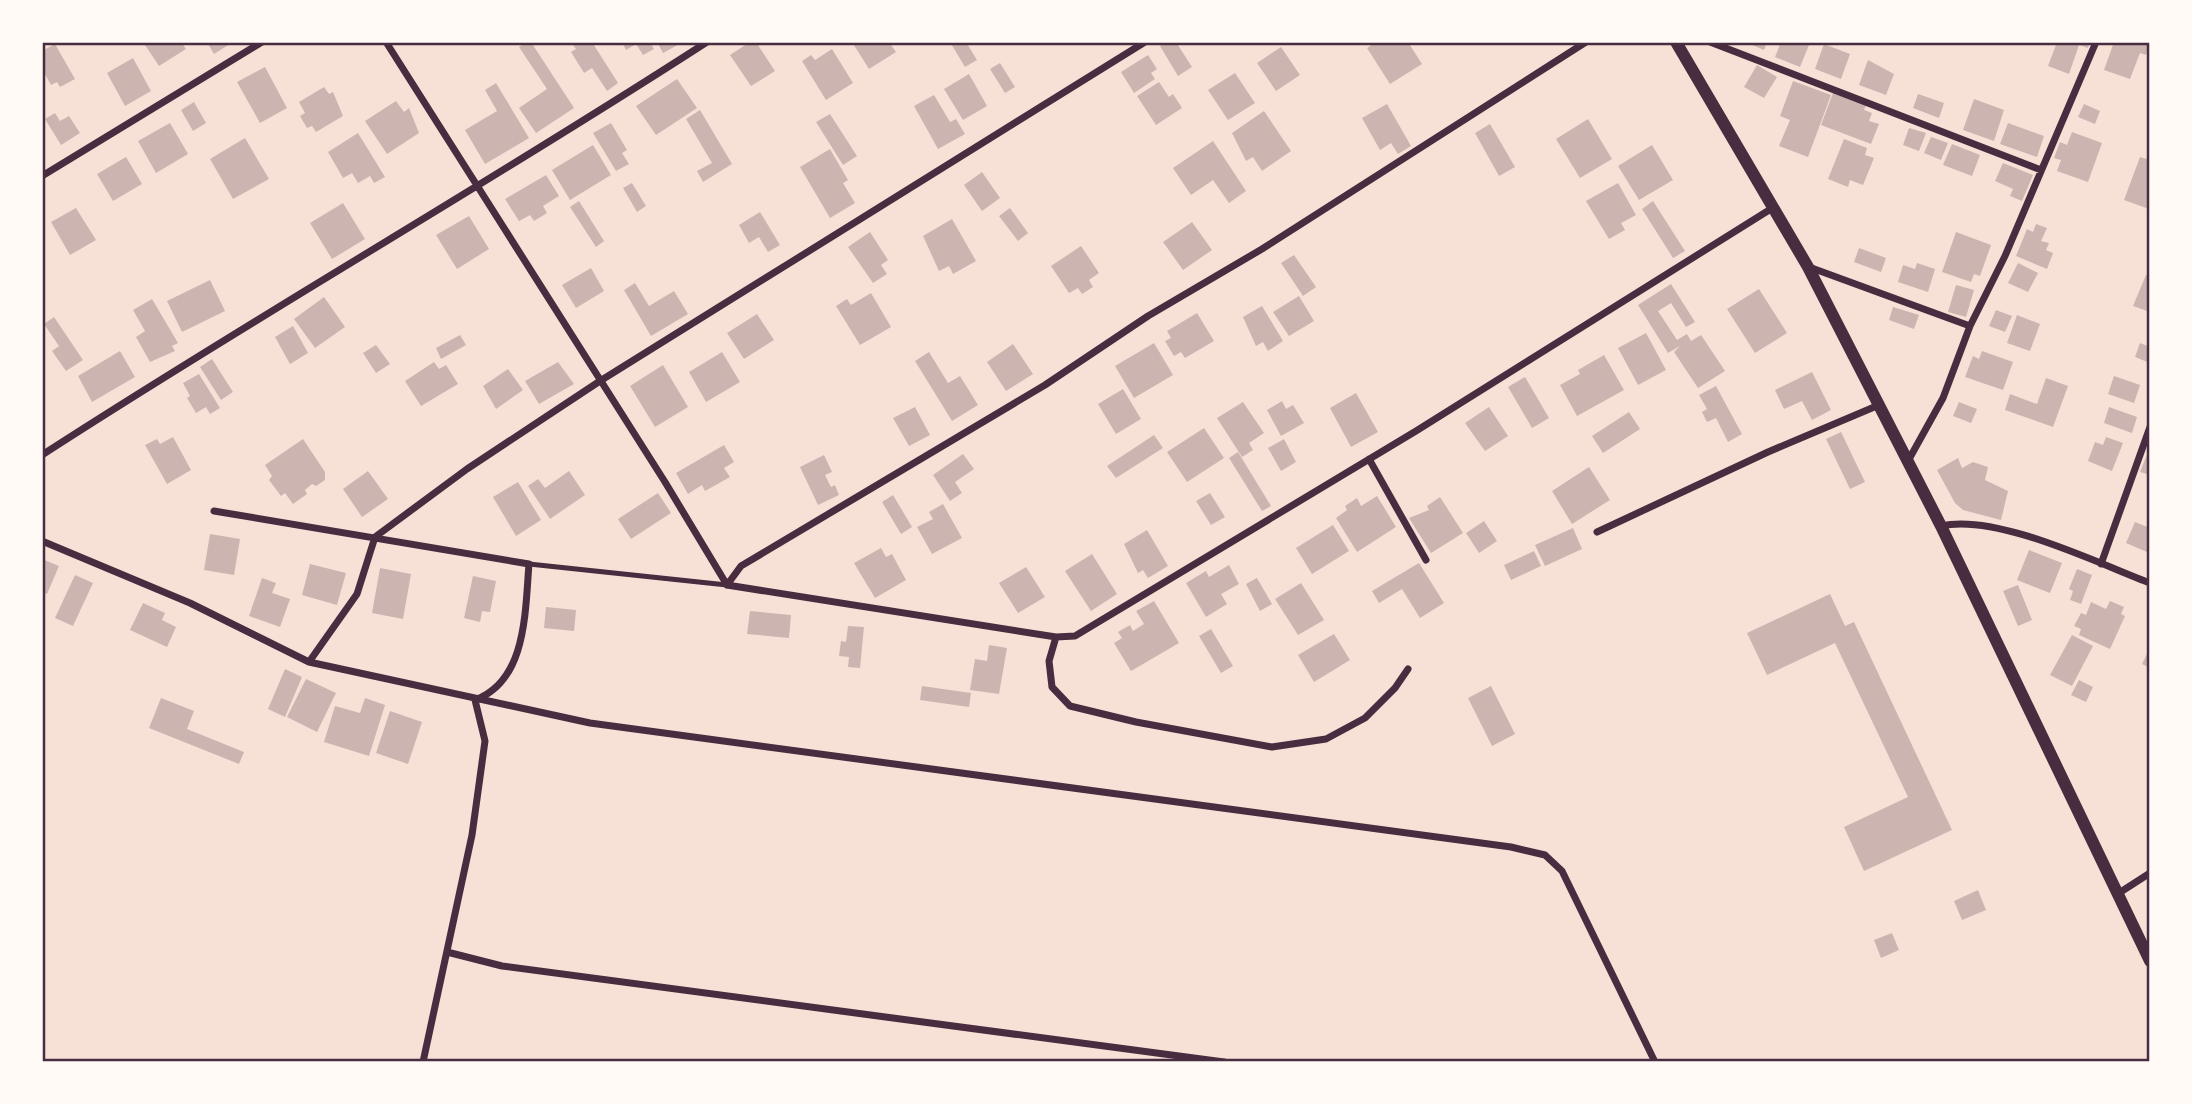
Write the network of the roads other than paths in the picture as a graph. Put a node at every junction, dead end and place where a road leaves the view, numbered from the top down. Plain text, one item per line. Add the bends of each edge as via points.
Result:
1 (262, 42) edge
2 (386, 42) edge
3 (707, 42) edge
4 (1145, 42) edge
5 (1586, 42) edge
6 (1676, 42) edge
7 (1710, 42) edge
8 (2096, 42) edge
9 (2041, 170) junction
10 (42, 177) edge
11 (477, 187) junction
12 (1774, 207) junction
13 (1808, 267) junction
14 (1969, 326) junction
15 (600, 381) junction
16 (1879, 405) junction
17 (2150, 427) edge
18 (42, 455) edge
19 (1369, 459) junction
20 (1908, 461) junction
21 (214, 511) dead end
22 (1941, 526) junction
23 (1597, 532) dead end
24 (375, 537) junction
25 (42, 541) edge
26 (1426, 560) dead end
27 (530, 564) junction
28 (2101, 564) junction
29 (2150, 583) edge
30 (727, 585) junction
31 (1056, 637) junction
32 (309, 662) junction
33 (1408, 669) dead end
34 (475, 700) junction
35 (2150, 873) edge
36 (2119, 893) junction
37 (447, 952) junction
38 (2150, 961) edge
39 (423, 1062) edge
40 (1224, 1062) edge
41 (1655, 1062) edge

1 - 10 street
2 - 11 street
3 - 11 street
4 - 15 street
5 - 30 street via 1045,385 741,566
6 - 12 street
7 - 9 street
8 - 9 street
9 - 14 street
11 - 15 street
11 - 18 street via 214,344
12 - 13 street
12 - 19 street
13 - 14 street
13 - 16 street
14 - 20 street via 1943,398
15 - 24 street
15 - 30 street
16 - 20 street
16 - 23 street
17 - 28 street
19 - 26 street
19 - 31 street via 1089,629 1075,636
20 - 22 street
21 - 24 street
22 - 28 street via 1986,526
22 - 36 street
24 - 27 street
24 - 32 street via 357,594
25 - 32 street via 190,603
27 - 30 lane
27 - 34 street via 517,658 493,693
28 - 29 street
30 - 31 street
31 - 33 street via 1049,661 1052,687 1070,706 1272,747 1326,739 1364,718
32 - 34 street
34 - 37 street via 485,741 472,835
34 - 41 street via 590,723 1545,855 1562,871
35 - 36 street
36 - 38 street
37 - 39 street
37 - 40 street via 516,968

